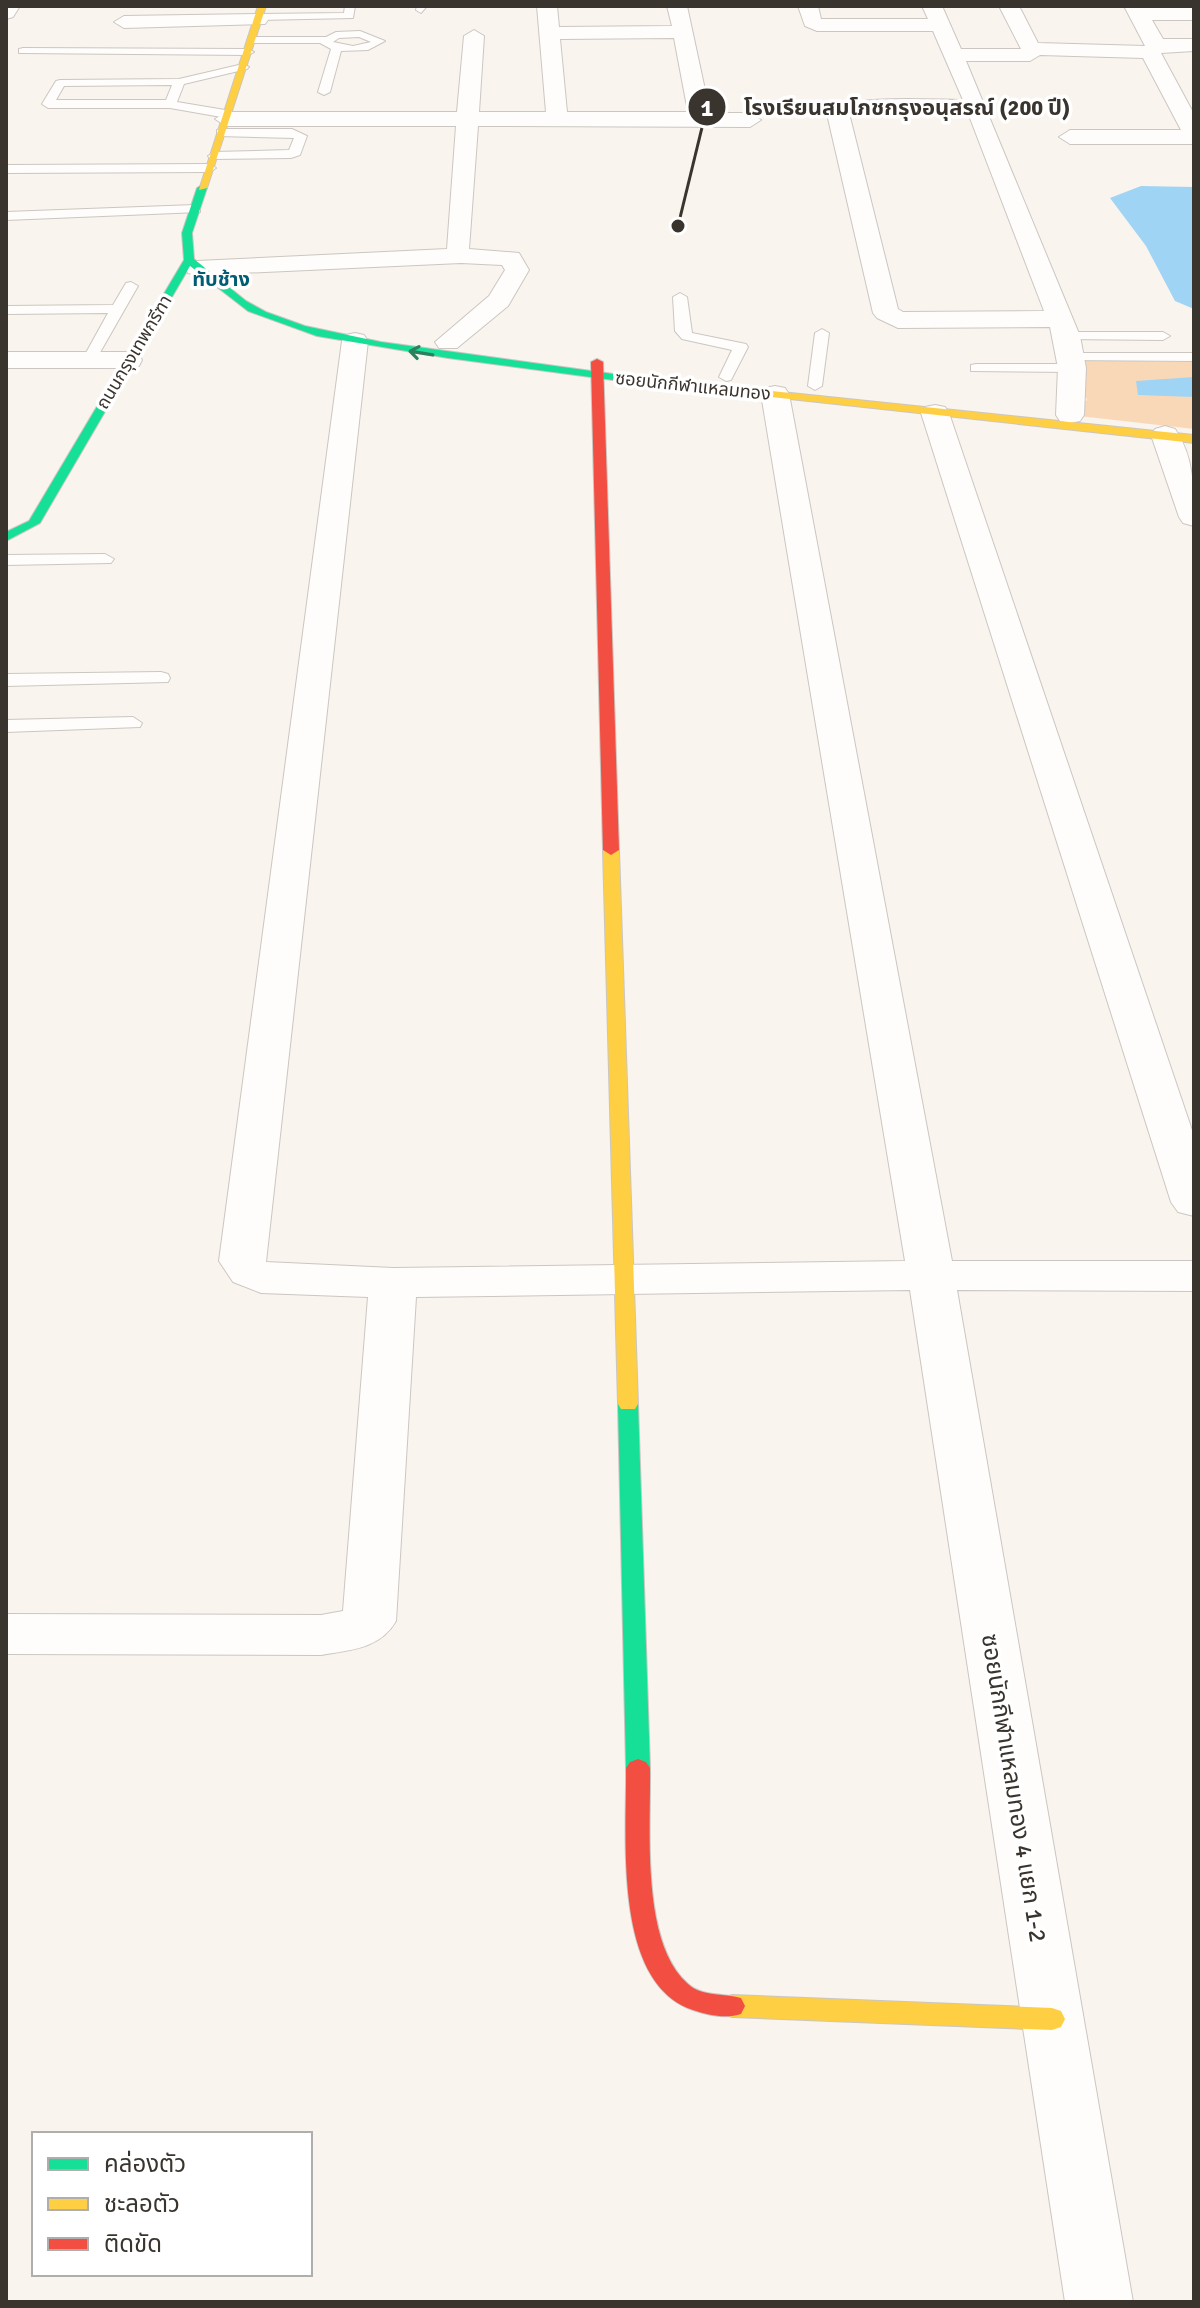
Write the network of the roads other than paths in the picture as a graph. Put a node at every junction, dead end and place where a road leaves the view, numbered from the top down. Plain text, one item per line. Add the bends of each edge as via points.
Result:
1 (10, 6) edge
2 (350, 6) edge
3 (547, 6) edge
4 (677, 6) edge
5 (808, 6) edge
6 (1009, 6) edge
7 (1137, 10) edge
8 (6, 13) edge
9 (260, 14) edge
10 (1194, 14) edge
11 (936, 16) edge
12 (124, 22) dead end
13 (683, 32) junction
14 (549, 33) junction
15 (474, 36) dead end
16 (1194, 45) edge
17 (1154, 48) junction
18 (23, 51) dead end
19 (1030, 52) junction
20 (248, 53) junction
21 (951, 55) junction
22 (1041, 80) dead end
23 (1164, 80) junction
24 (1194, 80) edge
25 (179, 82) junction
26 (324, 92) dead end
27 (170, 104) junction
28 (976, 106) junction
29 (468, 117) junction
30 (557, 117) junction
31 (699, 119) junction
32 (750, 120) dead end
33 (225, 122) junction
34 (1194, 135) edge
35 (1070, 137) dead end
36 (212, 162) junction
37 (6, 169) edge
38 (6, 207) edge
39 (195, 209) junction
40 (132, 210) junction
41 (6, 216) edge
42 (458, 247) dead end
43 (198, 268) junction
44 (131, 286) dead end
45 (680, 297) dead end
46 (119, 309) junction
47 (6, 310) edge
48 (822, 333) dead end
49 (1163, 336) dead end
50 (355, 341) junction
51 (448, 342) junction
52 (1067, 345) junction
53 (1194, 357) edge
54 (6, 360) edge
55 (89, 360) junction
56 (129, 360) junction
57 (976, 368) dead end
58 (596, 369) junction
59 (726, 377) junction
60 (815, 386) junction
61 (775, 394) junction
62 (935, 413) junction
63 (1070, 415) junction
64 (1184, 434) edge
65 (1194, 517) edge
66 (6, 537) edge
67 (105, 559) dead end
68 (6, 560) edge
69 (161, 678) dead end
70 (6, 680) edge
71 (133, 723) dead end
72 (6, 726) edge
73 (1194, 1202) edge
74 (931, 1275) junction
75 (1194, 1276) edge
76 (624, 1278) junction
77 (393, 1283) junction
78 (6, 1634) edge
79 (1052, 2019) junction
80 (1099, 2302) edge

1 - 8 street
2 - 9 lane via 349,16
3 - 14 street
4 - 13 street
5 - 11 street via 817,25
6 - 19 street
7 - 10 street
7 - 17 street
9 - 12 street
9 - 20 street, ถนนกรุงเทพกรีฑา
11 - 21 street
13 - 14 street
13 - 31 street
14 - 30 street
15 - 29 street
16 - 17 street
17 - 19 street
17 - 23 street
18 - 20 lane
19 - 21 street
19 - 22 street
20 - 25 lane
20 - 26 lane via 331,44
20 - 33 street, ถนนกรุงเทพกรีฑา
21 - 28 street
23 - 24 street
23 - 34 street
25 - 27 lane
25 - 27 lane via 60,83 48,104
27 - 33 lane
28 - 52 street
28 - 52 street via 858,108 838,114 886,313 898,320
29 - 30 street
29 - 33 street
29 - 42 street
30 - 31 street
31 - 32 street
33 - 36 street, ถนนกรุงเทพกรีฑา
33 - 36 lane via 301,136 291,154
34 - 35 street
36 - 37 lane via 109,174
36 - 39 street, ถนนกรุงเทพกรีฑา
38 - 40 lane
39 - 40 lane
39 - 43 street, ถนนกรุงเทพกรีฑา via 187,233
40 - 41 lane
43 - 50 street, ซอยนักกีฬาแหลมทอง via 236,300 263,314
43 - 51 street, ซอยนักกีฬาแหลมทอง via 336,320
43 - 51 street via 510,258 517,270 499,301
43 - 56 street, ถนนกรุงเทพกรีฑา
44 - 46 lane
45 - 59 lane via 682,331 687,336 741,347
46 - 47 lane
46 - 55 lane
48 - 60 lane
49 - 52 lane
58 -> 50 street, ซอยนักกีฬาแหลมทอง via 483,362
50 - 77 street via 242,1261 261,1278
51 - 58 street, ซอยนักกีฬาแหลมทอง
52 - 53 lane
52 - 57 lane
52 - 63 street
54 - 55 street
55 - 56 street
56 - 66 street, ถนนกรุงเทพกรีฑา via 34,523
58 - 59 street, ซอยนักกีฬาแหลมทอง
58 - 61 street, ซอยนักกีฬาแหลมทอง
58 - 76 street
59 - 60 street, ซอยนักกีฬาแหลมทอง
60 - 63 street, ซอยนักกีฬาแหลมทอง
61 - 62 street, ซอยนักกีฬาแหลมทอง
61 - 74 street, ซอยนักกีฬาแหลมทอง 4 แยก 1-2
62 - 64 street, ซอยนักกีฬาแหลมทอง
62 - 73 street
63 - 64 street, ซอยนักกีฬาแหลมทอง
64 - 65 street
67 - 68 lane
69 - 70 lane
71 - 72 lane
74 - 75 street
74 - 76 street
74 - 79 street, ซอยนักกีฬาแหลมทอง 4 แยก 1-2
76 - 77 street
76 - 79 street via 643,1925 657,1966 679,1992 714,2005
77 - 78 street via 369,1621 354,1630 321,1635
79 - 80 street, ซอยนักกีฬาแหลมทอง 4 แยก 1-2

